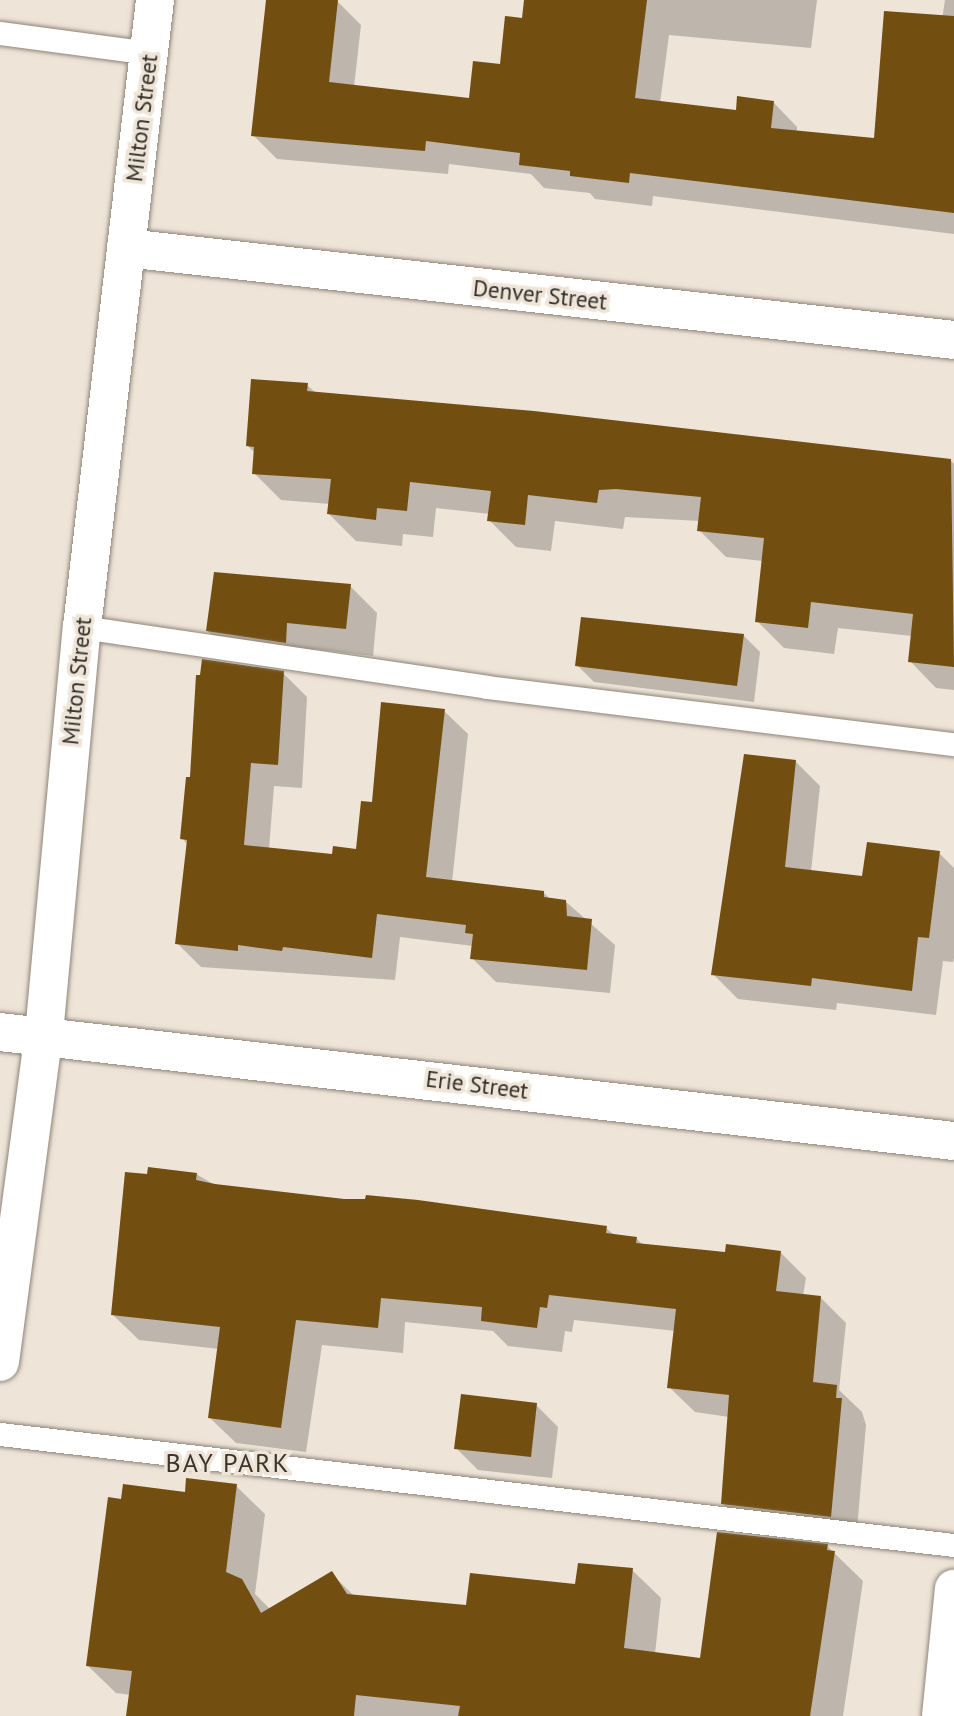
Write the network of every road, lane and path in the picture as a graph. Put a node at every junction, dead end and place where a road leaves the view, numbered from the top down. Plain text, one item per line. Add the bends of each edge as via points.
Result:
1 (155, 0) edge
2 (0, 33) edge
3 (149, 53) junction
4 (126, 248) junction
5 (954, 340) edge
6 (82, 627) junction
7 (954, 744) edge
8 (0, 1032) edge
9 (44, 1034) junction
10 (954, 1141) edge
11 (0, 1362) edge
12 (0, 1434) edge
13 (954, 1545) edge
14 (954, 1589) edge
15 (941, 1716) edge

1 - 3 street, Milton Street
2 - 3 lane
3 - 4 street, Milton Street
4 - 5 street, Denver Street
4 - 6 street, Milton Street
6 - 7 lane via 487,687
6 - 9 street, Milton Street
8 - 9 street, Erie Street
9 - 10 street, Erie Street
9 - 11 street, Milton Street
12 - 13 lane
14 - 15 street

